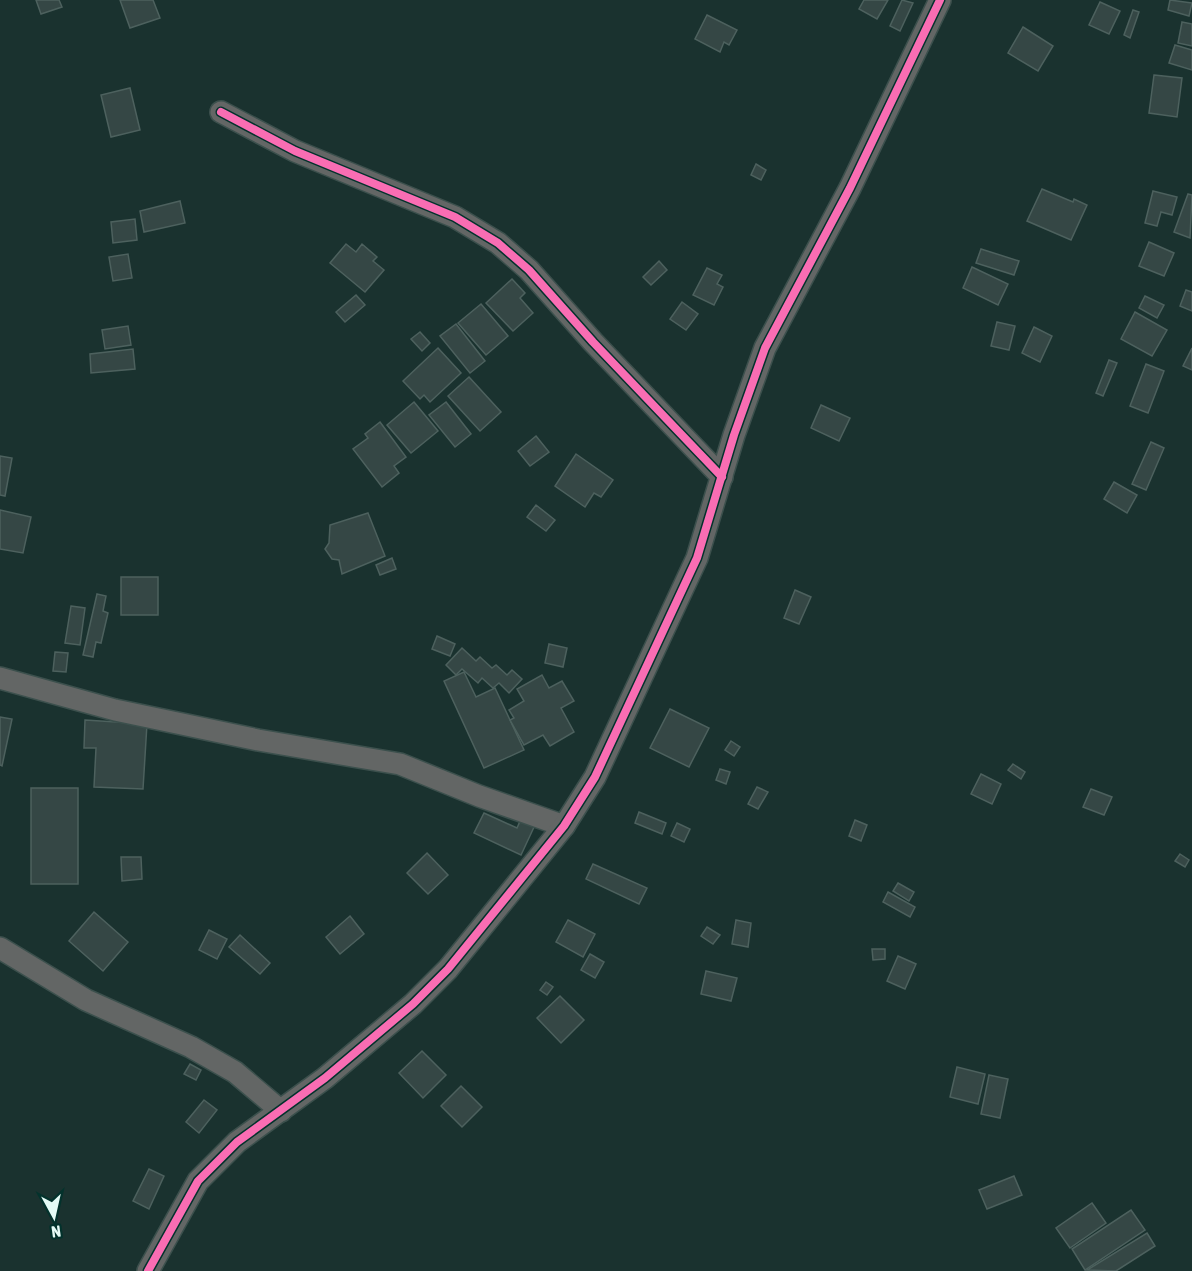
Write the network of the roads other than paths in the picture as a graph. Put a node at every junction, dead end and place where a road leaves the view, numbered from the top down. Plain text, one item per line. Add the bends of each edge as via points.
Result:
1 (940, 0) edge
2 (221, 112) dead end
3 (722, 477) junction
4 (0, 678) edge
5 (564, 825) junction
6 (0, 948) edge
7 (281, 1111) junction
8 (148, 1271) edge

1 - 3 street via 850,188 765,348
2 - 3 street via 295,151 455,218 498,243 529,270
3 - 5 street via 698,558 595,777
4 - 5 street via 126,712 400,765
5 - 7 street via 448,969 325,1078
6 - 7 street via 86,1000 191,1047 236,1072
7 - 8 street via 237,1142 198,1181

